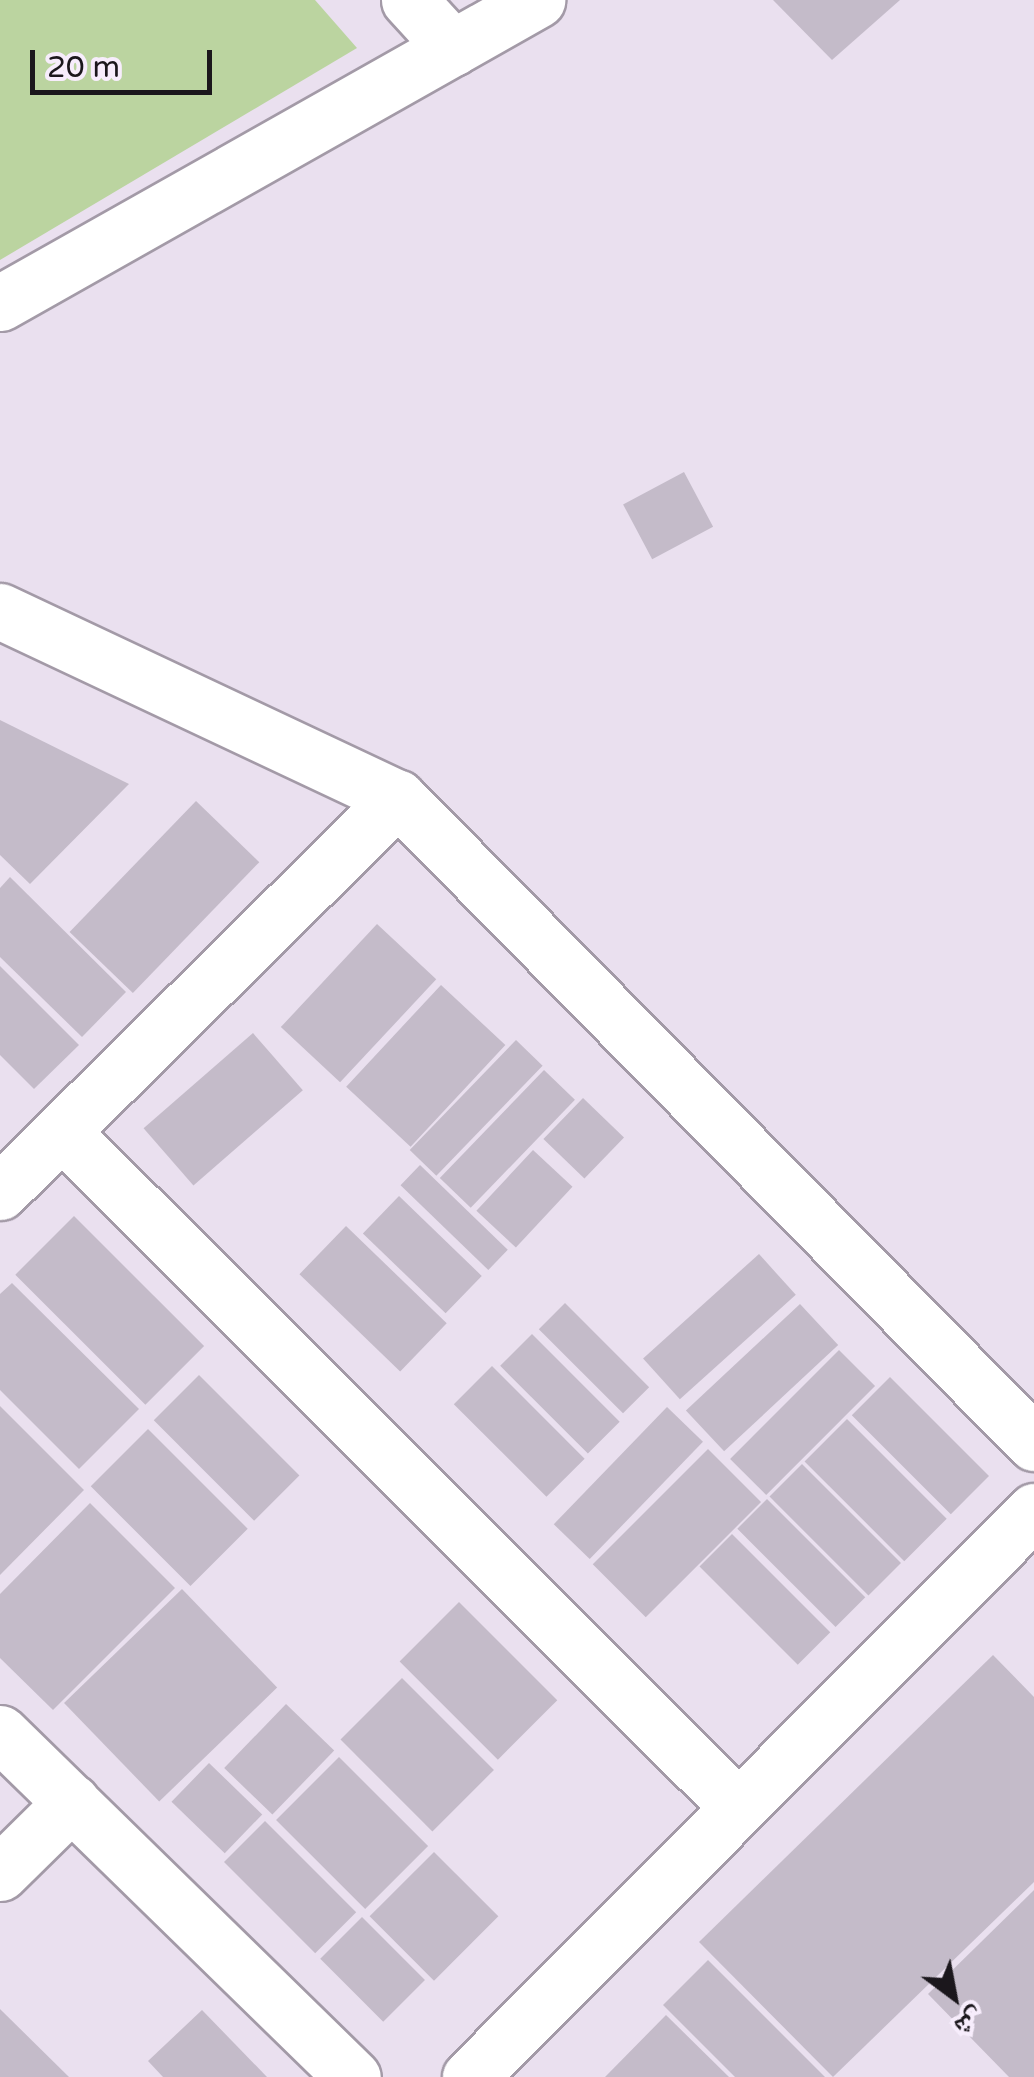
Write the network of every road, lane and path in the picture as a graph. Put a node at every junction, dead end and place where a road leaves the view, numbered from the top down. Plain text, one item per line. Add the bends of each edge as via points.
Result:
1 (409, 0) edge
2 (538, 0) edge
3 (454, 48) junction
4 (0, 303) edge
5 (0, 611) edge
6 (398, 798) junction
7 (60, 1131) junction
8 (0, 1192) edge
9 (1034, 1443) edge
10 (1034, 1511) edge
11 (0, 1733) edge
12 (72, 1802) junction
13 (738, 1806) junction
14 (0, 1873) edge
15 (352, 2077) edge
16 (470, 2077) edge

1 - 3 street
2 - 3 street
3 - 4 street
5 - 6 street
6 - 7 street
6 - 9 street
7 - 8 street
7 - 13 street
10 - 13 street
11 - 12 street
12 - 14 street
12 - 15 street
13 - 16 street

